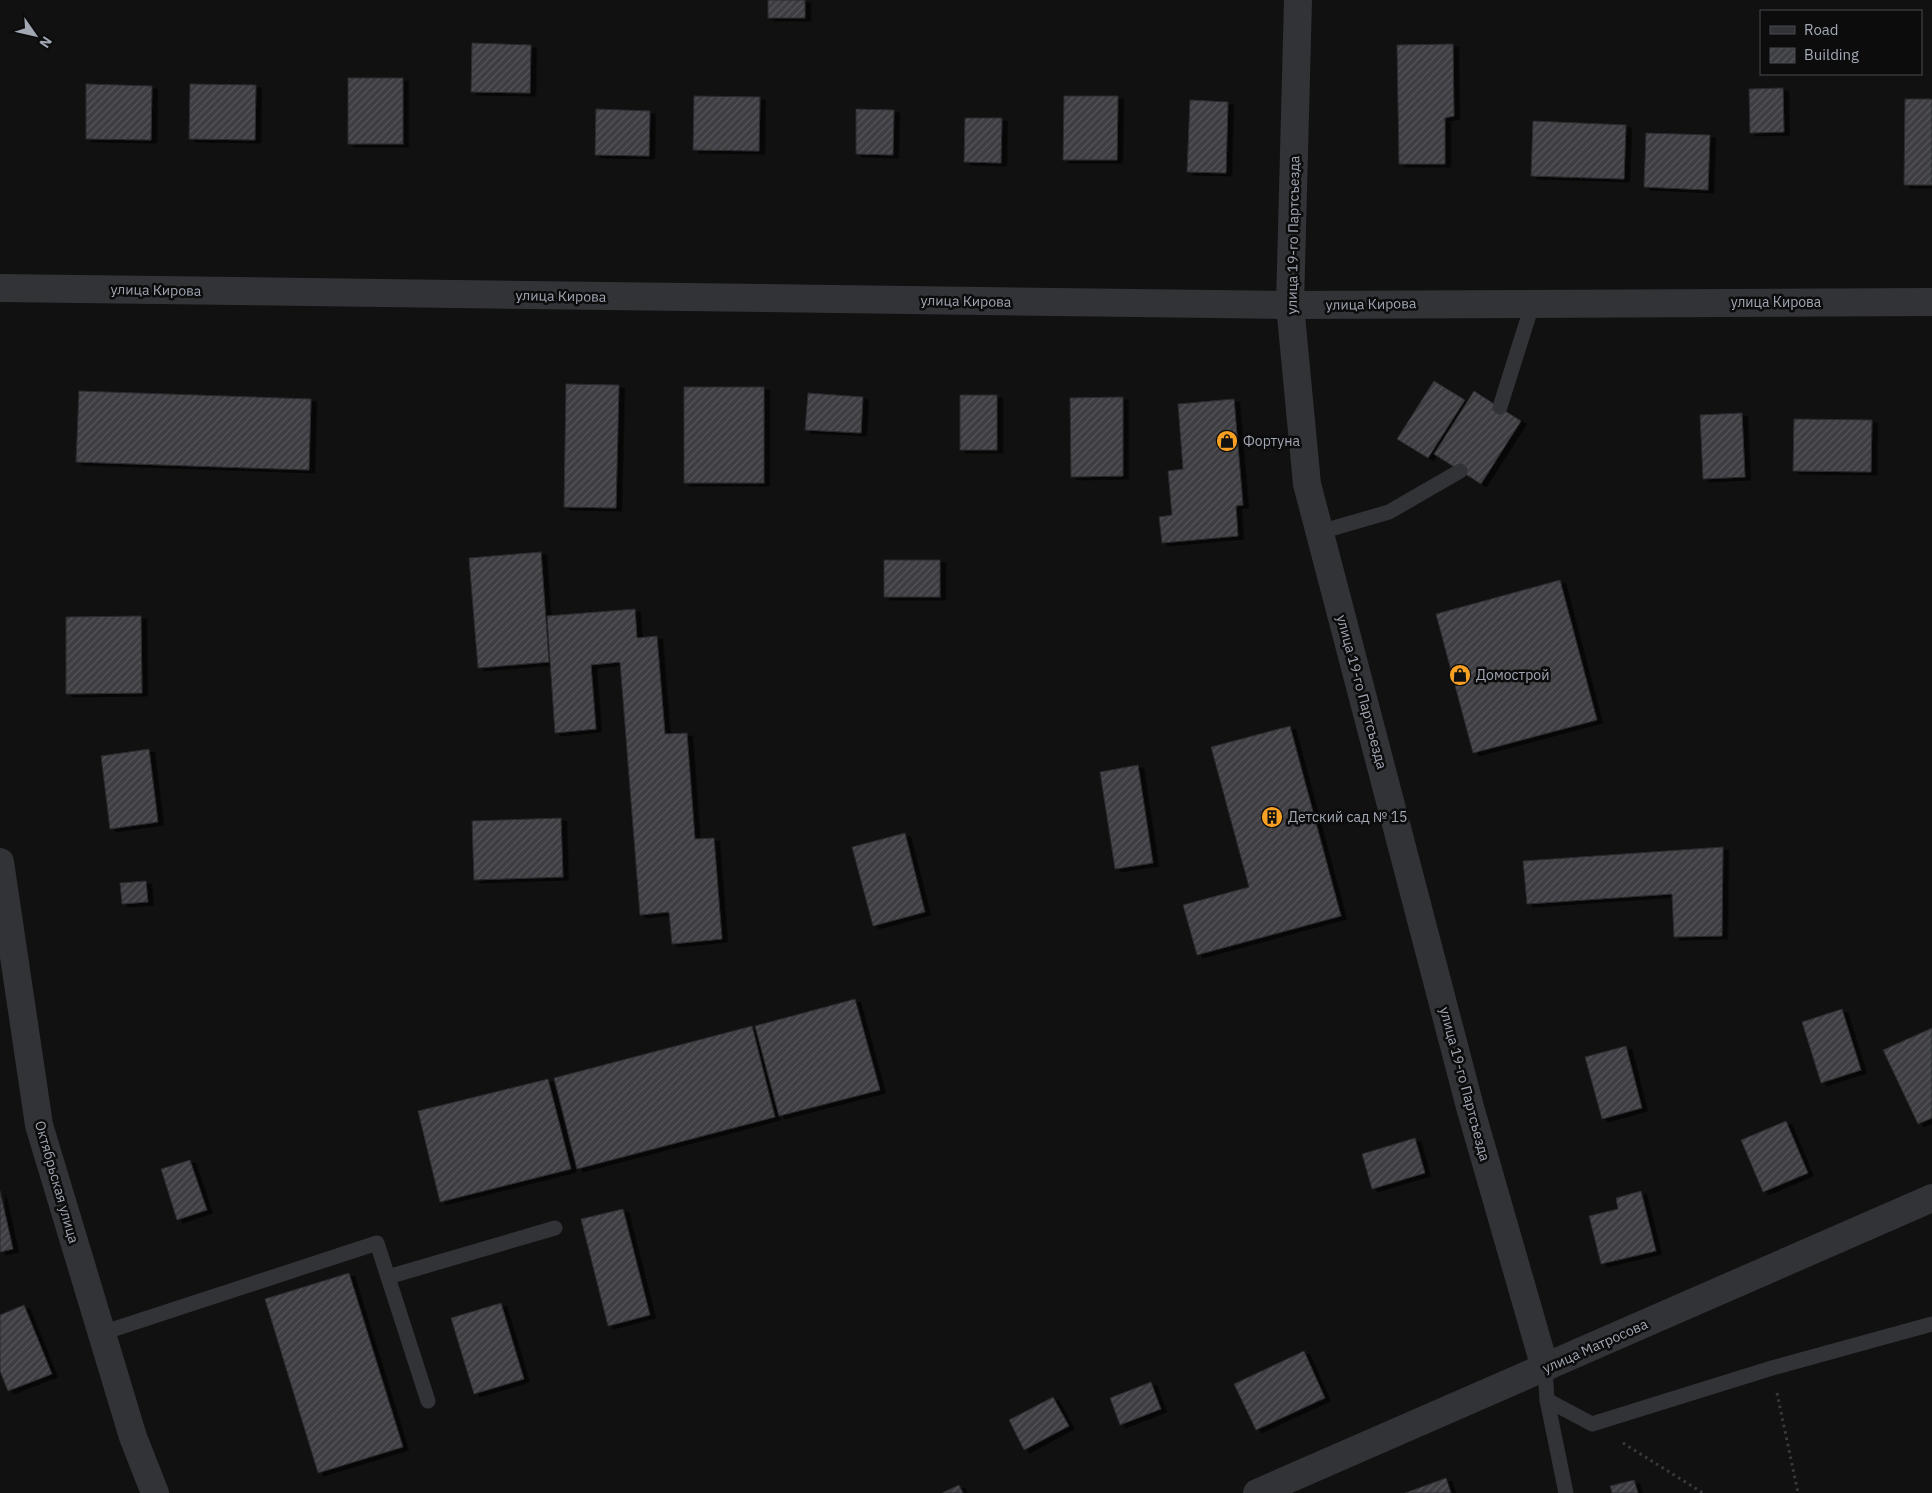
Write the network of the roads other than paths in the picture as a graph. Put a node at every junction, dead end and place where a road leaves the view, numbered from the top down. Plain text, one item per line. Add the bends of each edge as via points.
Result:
1 (1298, 0) edge
2 (0, 288) edge
3 (1533, 302) junction
4 (1932, 302) edge
5 (1290, 305) junction
6 (1500, 407) dead end
7 (1460, 471) dead end
8 (1320, 532) junction
9 (0, 862) edge
10 (1932, 1198) edge
11 (555, 1228) dead end
12 (388, 1277) junction
13 (1932, 1324) edge
14 (102, 1332) junction
15 (1544, 1368) junction
16 (1547, 1400) junction
17 (428, 1401) dead end
18 (155, 1493) edge
19 (1256, 1493) edge
20 (1566, 1493) edge

1 - 5 street, улица 19-го Партсъезда
2 - 5 street, улица Кирова
3 - 4 street, улица Кирова
3 - 5 street, улица Кирова
3 - 6 lane
5 - 8 street, улица 19-го Партсъезда via 1307,484
7 - 8 lane via 1389,512
8 - 15 street, улица 19-го Партсъезда via 1470,1108
9 - 14 street, Октябрьская улица via 39,1125
10 - 15 street, улица Матросова
11 - 12 lane
12 - 14 lane via 377,1243
12 - 17 lane
13 - 16 lane via 1772,1368 1592,1424
14 - 18 street, Октябрьская улица via 133,1437
15 - 16 lane
15 - 19 street, улица Матросова
16 - 20 lane

